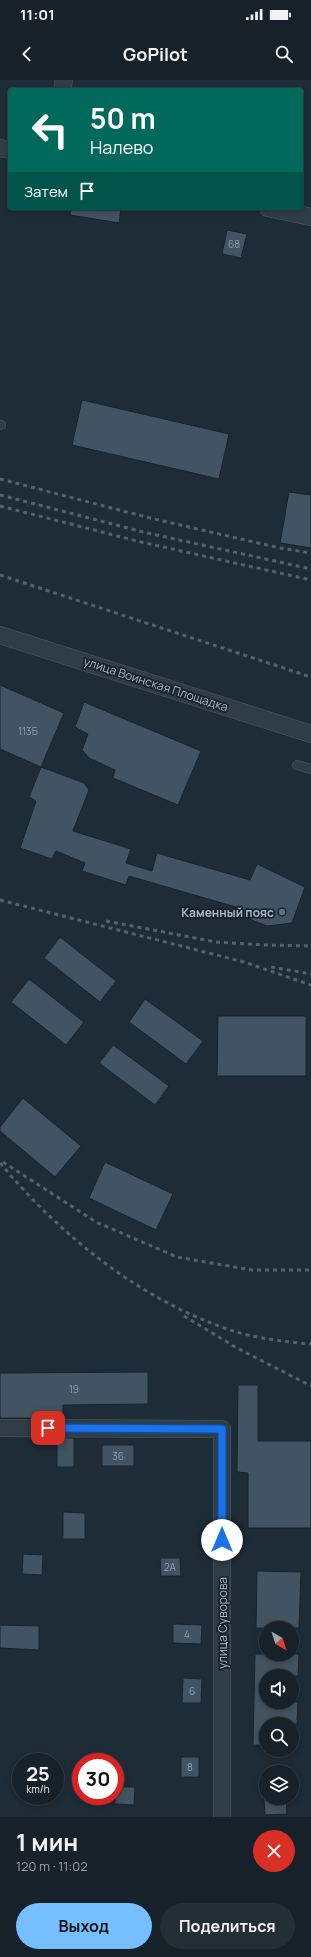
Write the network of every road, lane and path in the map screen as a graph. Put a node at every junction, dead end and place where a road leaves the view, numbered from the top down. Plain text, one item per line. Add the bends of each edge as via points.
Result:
1 (278, 210) edge
2 (311, 217) edge
3 (0, 635) edge
4 (311, 734) edge
5 (297, 765) dead end
6 (311, 769) edge
7 (0, 1428) edge
8 (222, 1817) edge

1 - 2 street
3 - 4 street, улица Воинская Площадка
5 - 6 lane
7 - 8 street, улица Суворова via 222,1429

